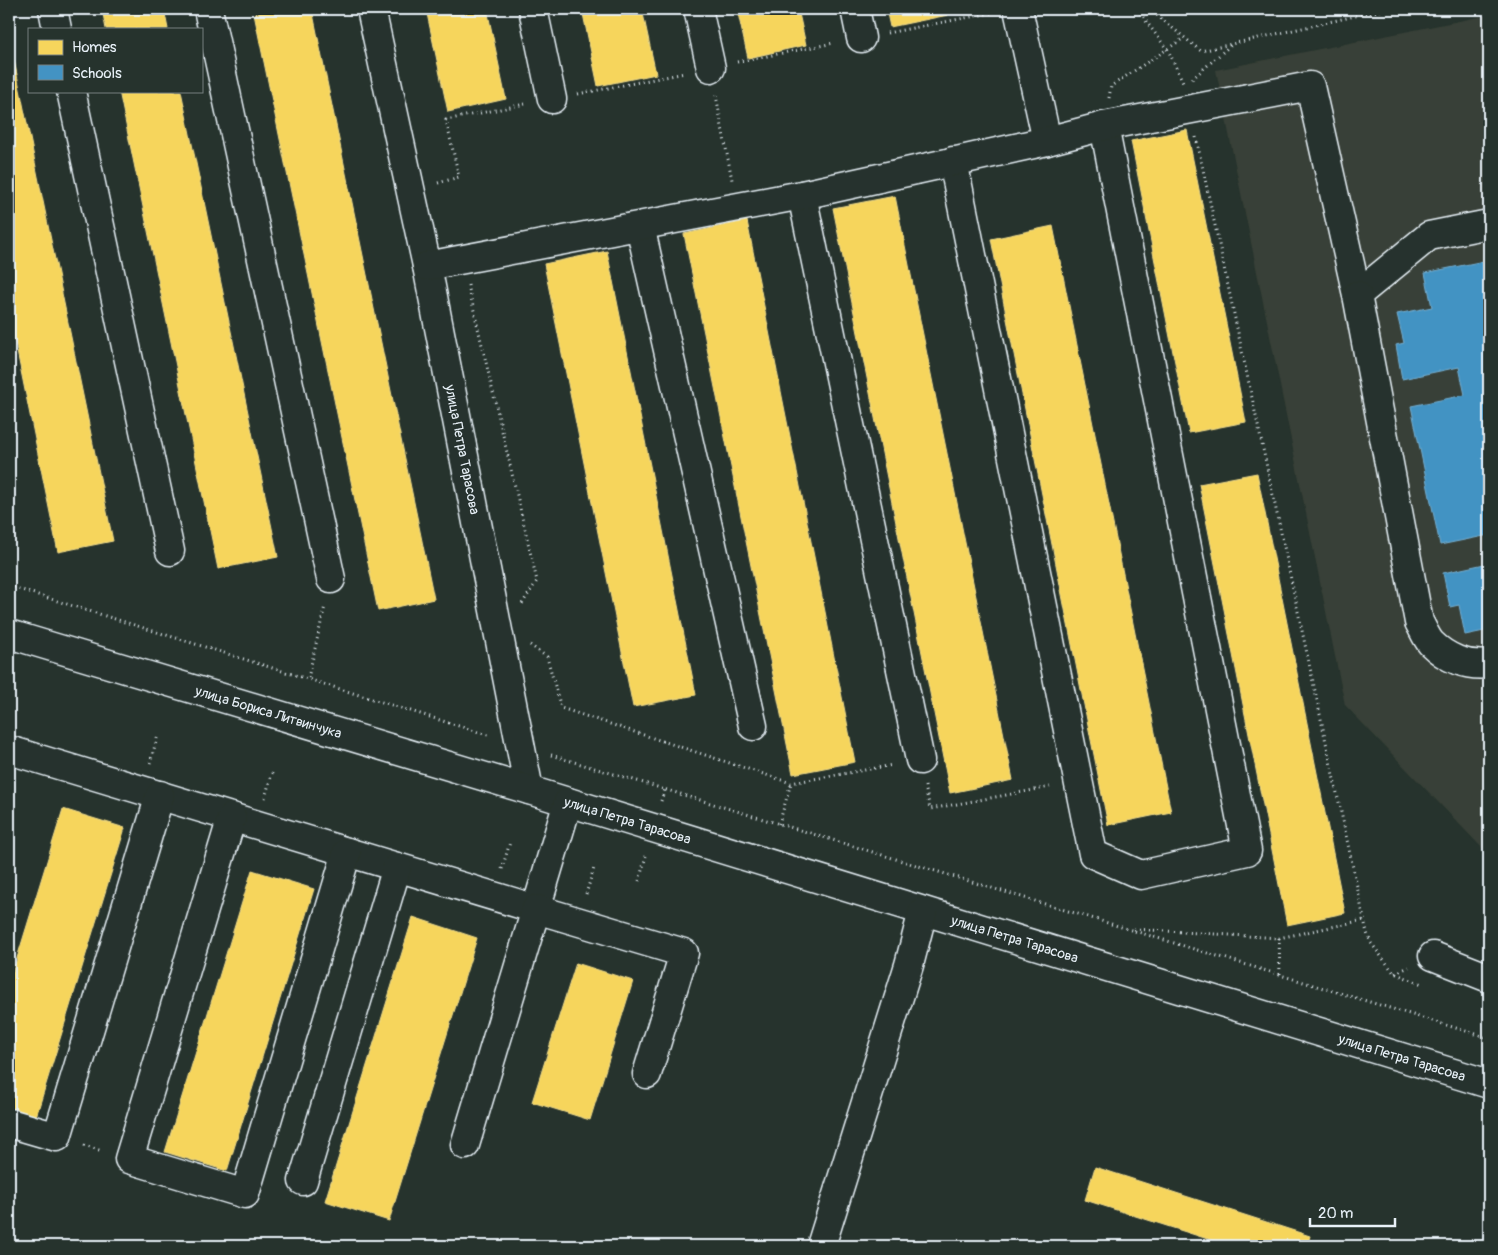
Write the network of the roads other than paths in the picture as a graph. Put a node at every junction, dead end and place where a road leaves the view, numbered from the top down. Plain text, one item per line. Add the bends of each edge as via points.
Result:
1 (53, 9) edge
2 (208, 9) edge
3 (371, 9) edge
4 (533, 9) edge
5 (698, 9) edge
6 (855, 9) edge
7 (1005, 11) edge
8 (57, 28) edge
9 (861, 38) road end
10 (711, 68) road end
11 (71, 92) edge
12 (552, 98) road end
13 (1104, 126) junction
14 (1047, 141) junction
15 (953, 161) junction
16 (802, 194) junction
17 (1489, 224) edge
18 (640, 226) junction
19 (427, 266) junction
20 (1357, 295) junction
21 (170, 551) dead end
22 (331, 579) road end
23 (9, 634) edge
24 (1489, 664) edge
25 (753, 726) dead end
26 (9, 750) edge
27 (920, 760) road end
28 (529, 790) junction
29 (160, 795) junction
30 (568, 802) junction
31 (232, 817) junction
32 (347, 852) junction
33 (396, 867) junction
34 (536, 908) junction
35 (923, 911) junction
36 (1433, 956) dead end
37 (1489, 978) edge
38 (647, 1074) dead end
39 (1489, 1084) edge
40 (9, 1123) edge
41 (465, 1145) dead end
42 (302, 1181) dead end
43 (821, 1246) edge

1 - 8 street
2 - 22 street
3 - 19 street, улица Петра Тарасова
4 - 12 street
5 - 10 street
6 - 9 street
7 - 14 street
11 - 21 street
13 - 14 street
13 - 15 street via 1247,851 1141,875 1093,854
13 - 20 street via 1310,86
14 - 15 street
15 - 16 street
16 - 18 street
16 - 27 street
17 - 20 street via 1429,236
18 - 19 street
18 - 25 street
19 - 28 street, улица Петра Тарасова
20 - 24 street via 1419,622 1430,642 1447,656 1464,663
23 - 28 street, улица Бориса Литвинчука
26 - 29 street
28 - 30 street, улица Петра Тарасова
29 - 31 street
29 - 40 street via 57,1137
30 - 34 street
30 - 35 street, улица Петра Тарасова
31 - 32 street
31 - 32 street via 129,1159 244,1194
32 - 33 street
33 - 34 street
33 - 42 street
34 - 38 street via 684,953
34 - 41 street
35 - 39 street, улица Петра Тарасова
35 - 43 street via 910,965
36 - 37 street

